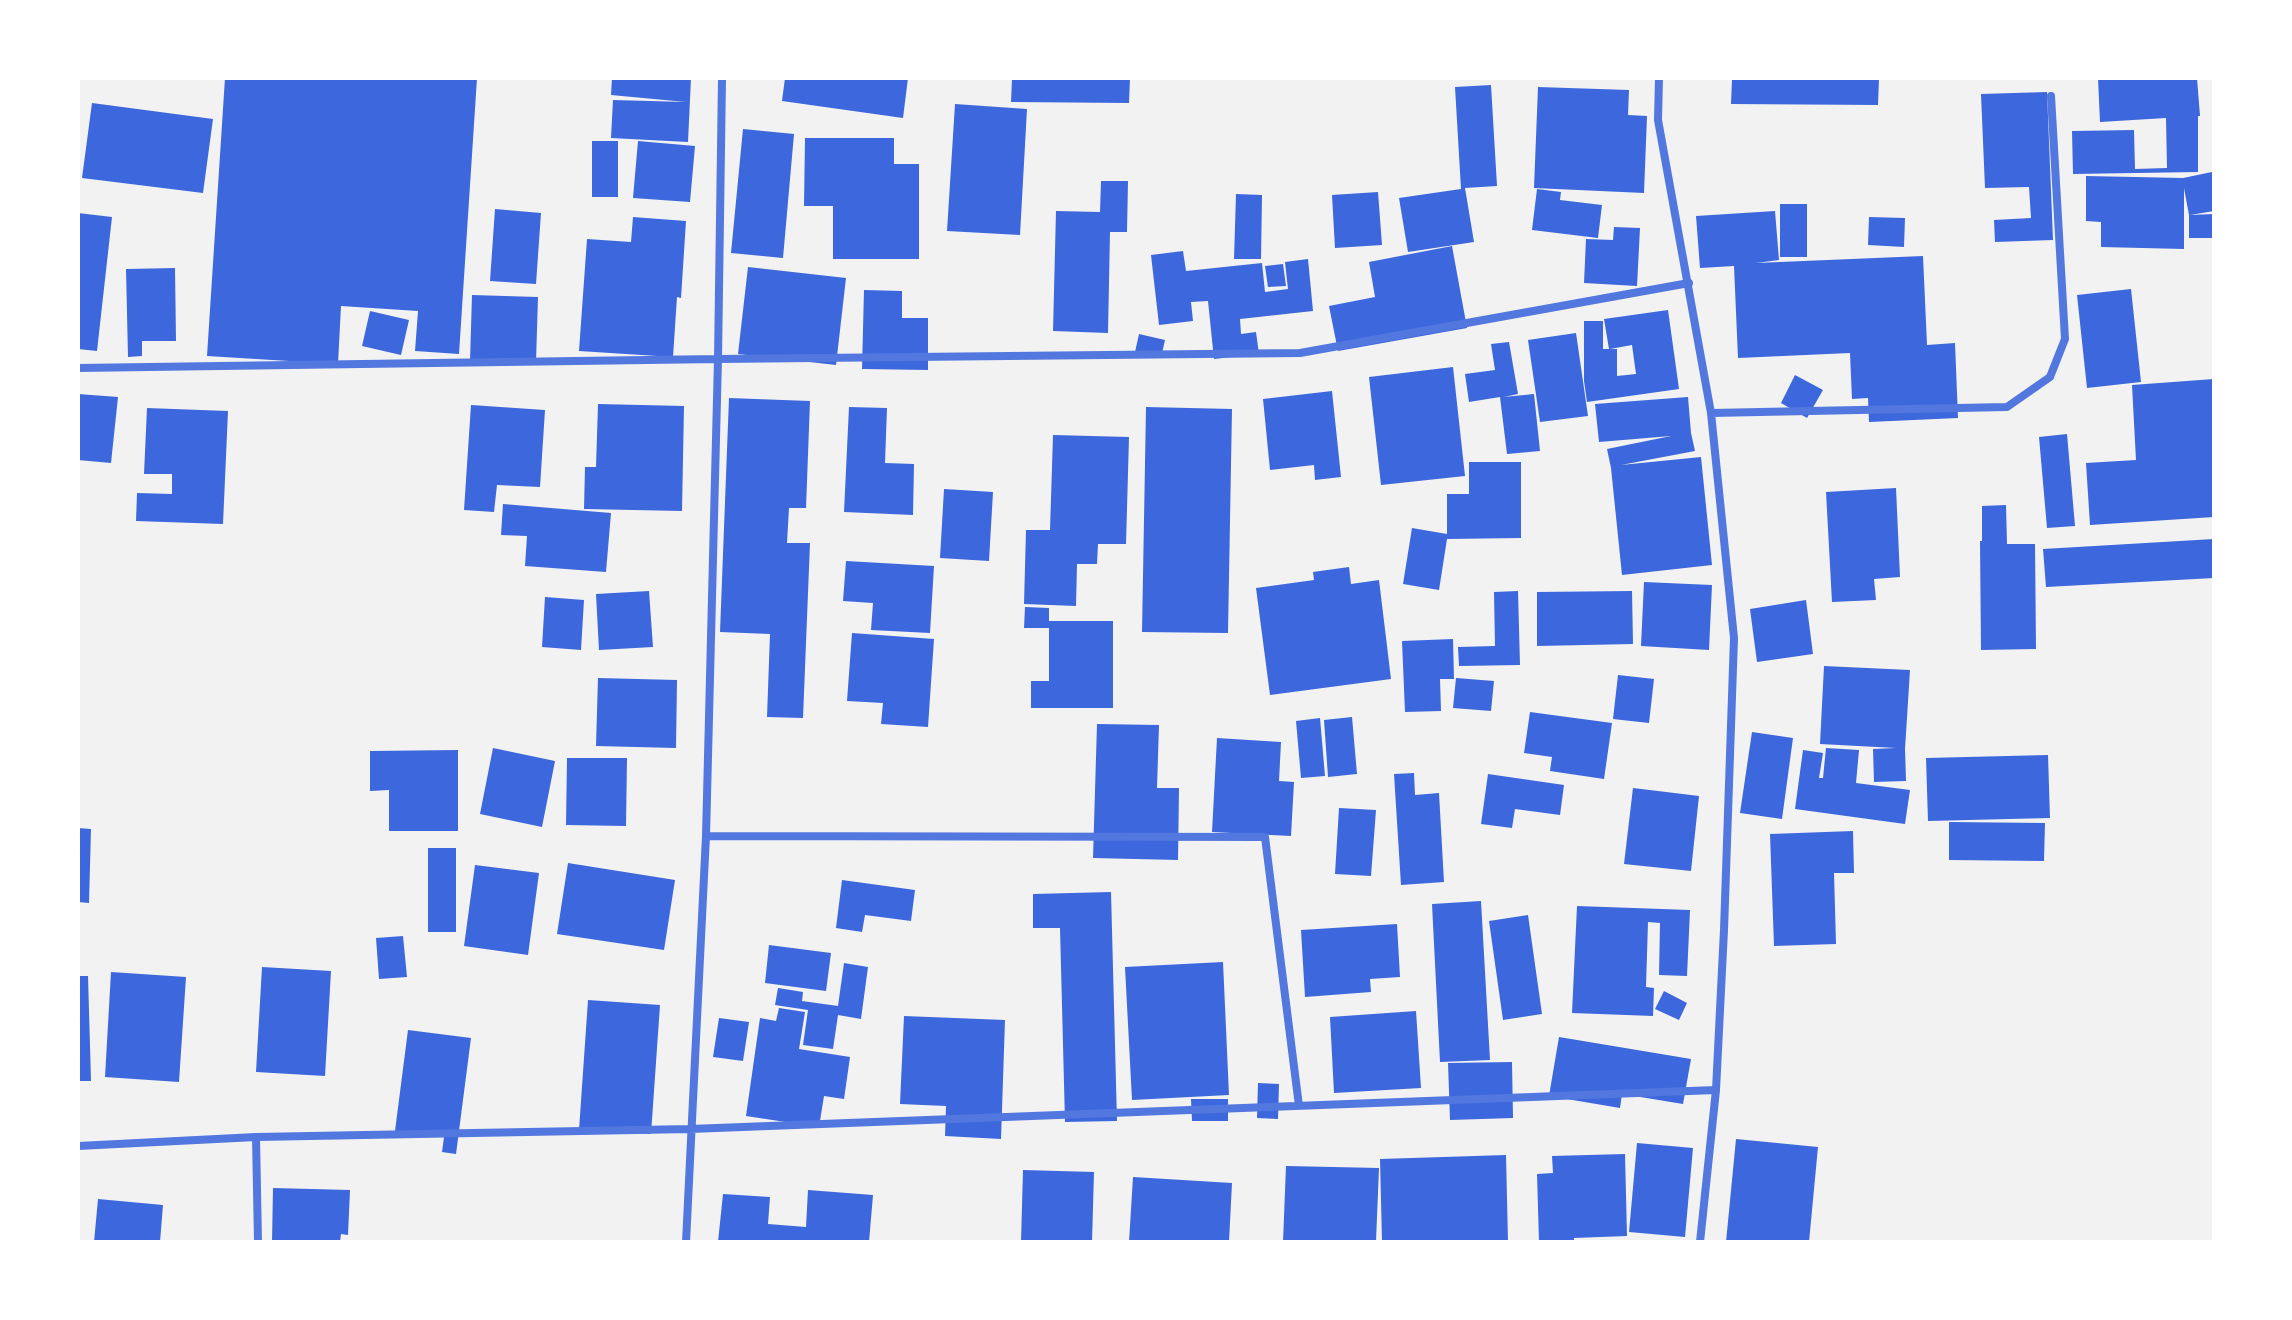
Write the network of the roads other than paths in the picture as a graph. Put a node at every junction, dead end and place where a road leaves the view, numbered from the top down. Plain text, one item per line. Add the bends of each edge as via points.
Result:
1 (722, 78) edge
2 (1659, 78) edge
3 (2051, 96) dead end
4 (1689, 283) junction
5 (718, 359) junction
6 (78, 368) edge
7 (1711, 413) junction
8 (706, 836) junction
9 (1716, 1090) junction
10 (1299, 1106) junction
11 (690, 1129) junction
12 (256, 1137) junction
13 (78, 1146) edge
14 (258, 1242) edge
15 (686, 1242) edge
16 (1700, 1242) edge

1 - 5 street
2 - 4 street via 1658,120
3 - 7 street via 2065,339 2050,377 2007,407
4 - 5 street via 1300,353
4 - 7 street
5 - 6 street
5 - 8 street
7 - 9 street via 1734,638
8 - 10 street via 1265,837
8 - 11 street
9 - 10 street
9 - 16 street
10 - 11 street
11 - 12 street
11 - 15 street
12 - 13 street
12 - 14 street

